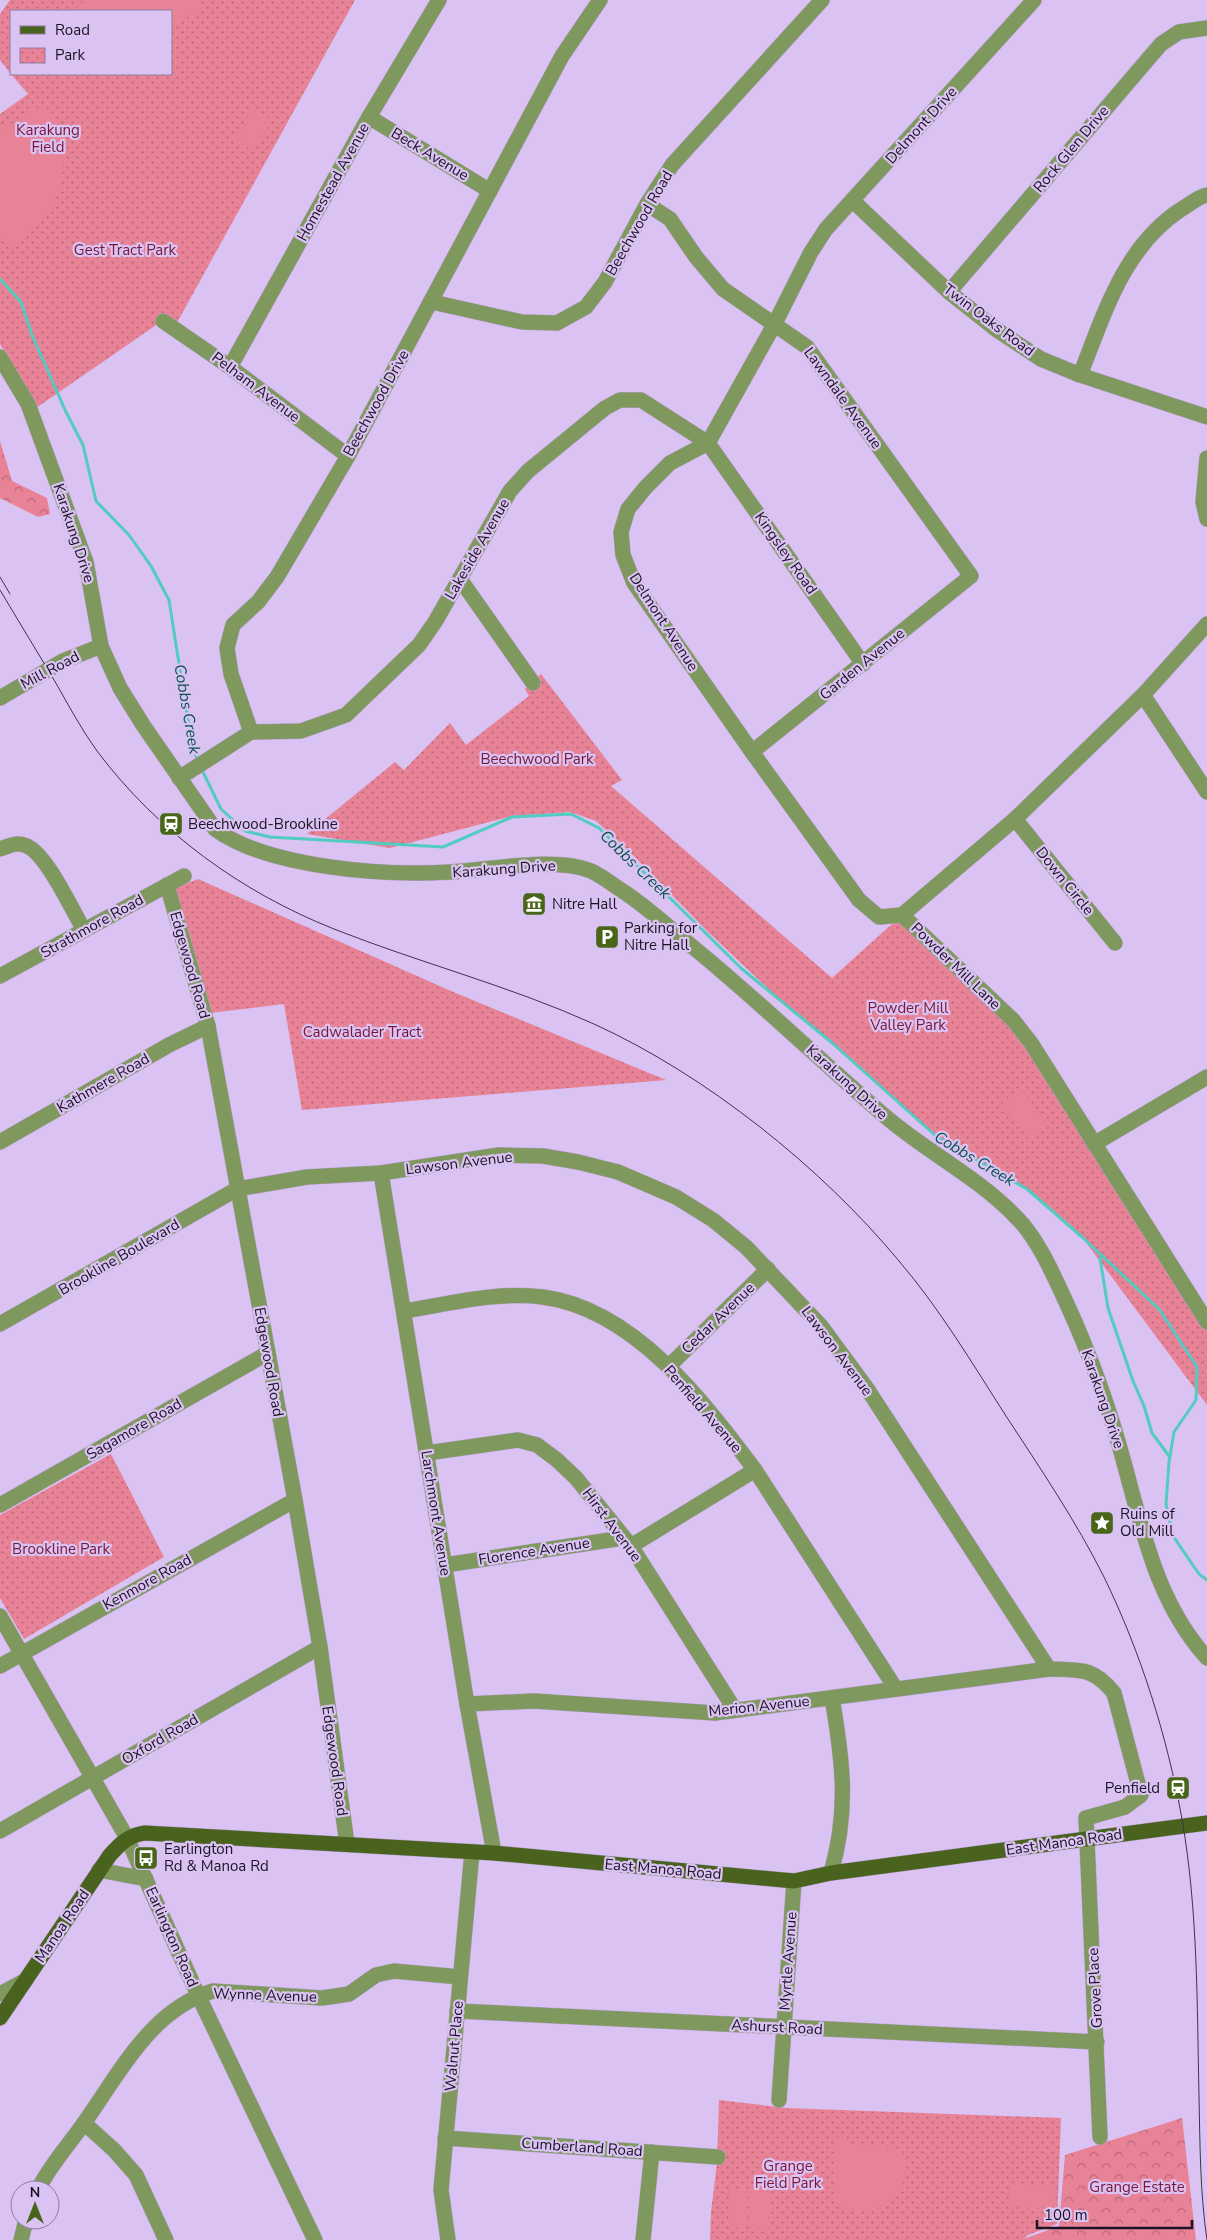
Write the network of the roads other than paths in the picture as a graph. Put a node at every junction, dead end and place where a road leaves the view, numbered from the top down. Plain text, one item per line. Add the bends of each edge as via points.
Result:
1 (438, 0) edge
2 (600, 0) edge
3 (822, 0) edge
4 (1034, 0) edge
5 (1207, 28) edge
6 (369, 117) junction
7 (490, 191) junction
8 (1207, 195) edge
9 (853, 201) junction
10 (647, 204) junction
11 (949, 292) junction
12 (432, 302) junction
13 (162, 321) dead end
14 (774, 325) junction
15 (0, 357) edge
16 (230, 366) junction
17 (1080, 375) junction
18 (1207, 417) edge
19 (708, 443) junction
20 (348, 456) junction
21 (1207, 458) edge
22 (1207, 519) edge
23 (971, 576) joint
24 (460, 579) junction
25 (1207, 624) edge
26 (100, 646) junction
27 (864, 664) junction
28 (533, 683) dead end
29 (1143, 695) junction
30 (0, 698) edge
31 (251, 732) junction
32 (752, 752) junction
33 (184, 775) junction
34 (1207, 792) edge
35 (1015, 819) junction
36 (0, 849) edge
37 (184, 876) dead end
38 (167, 885) junction
39 (902, 915) junction
40 (84, 930) junction
41 (1115, 943) dead end
42 (0, 976) edge
43 (208, 1026) junction
44 (1207, 1076) edge
45 (0, 1142) edge
46 (1094, 1144) junction
47 (381, 1172) junction
48 (237, 1189) junction
49 (768, 1269) junction
50 (404, 1311) junction
51 (1207, 1322) edge
52 (0, 1324) edge
53 (268, 1353) junction
54 (668, 1367) junction
55 (427, 1453) junction
56 (755, 1470) junction
57 (295, 1500) junction
58 (0, 1505) edge
59 (627, 1542) junction
60 (445, 1565) junction
61 (0, 1616) edge
62 (320, 1647) junction
63 (22, 1653) junction
64 (1207, 1658) edge
65 (0, 1666) edge
66 (1049, 1669) junction
67 (896, 1689) junction
68 (832, 1698) junction
69 (467, 1704) junction
70 (735, 1710) junction
71 (93, 1777) junction
72 (1201, 1823) edge
73 (0, 1831) edge
74 (127, 1838) junction
75 (1088, 1840) junction
76 (347, 1844) junction
77 (472, 1852) junction
78 (494, 1853) junction
79 (99, 1870) junction
80 (831, 1873) junction
81 (146, 1879) junction
82 (794, 1881) junction
83 (460, 1978) junction
84 (26, 1980) junction
85 (0, 1994) edge
86 (198, 1995) junction
87 (456, 2011) junction
88 (0, 2018) edge
89 (784, 2028) junction
90 (1097, 2042) junction
91 (780, 2100) dead end
92 (84, 2123) junction
93 (1100, 2137) dead end
94 (445, 2138) junction
95 (652, 2152) junction
96 (718, 2157) dead end
97 (43, 2180) edge
98 (166, 2240) edge
99 (315, 2240) edge
100 (448, 2240) edge
101 (643, 2240) edge

1 - 6 street, Homestead Avenue
2 - 7 street, Beechwood Drive via 562,56
3 - 10 street, Beechwood Road via 672,165
4 - 9 street, Delmont Drive
5 - 11 street, Rock Glen Drive via 1179,32 1161,44
6 - 7 street, Beck Avenue
6 - 16 street, Homestead Avenue
7 - 12 street, Beechwood Drive
8 - 17 street via 1166,220 1138,248 1115,286
9 - 11 street, Twin Oaks Road
9 - 14 street, Delmont Drive via 826,229 811,252
10 - 12 street, Beechwood Road via 605,282 586,307 558,323 522,322
10 - 14 street, Lawndale Avenue via 670,219 723,289
11 - 17 street, Twin Oaks Road via 1041,359
12 - 20 street, Beechwood Drive
13 - 16 street, Pelham Avenue
14 - 19 street
14 - 23 street, Lawndale Avenue via 807,347
15 - 26 street, Karakung Drive via 28,404 86,562
16 - 20 street, Pelham Avenue
17 - 18 street, Twin Oaks Road
19 - 24 street, Lakeside Avenue via 641,400 620,400 605,408 528,471 510,491
19 - 27 street, Kingsley Road
19 - 32 street, Delmont Avenue via 670,463 628,509 621,532 623,555 634,582
20 - 31 street, Beechwood Drive via 277,577 258,602 233,626 228,648 231,674
21 - 22 street via 1203,502
23 - 27 street, Garden Avenue
24 - 28 street
24 - 31 street, Lakeside Avenue via 419,645 346,715 301,730
25 - 29 street, Powder Mill Lane
26 - 30 street, Mill Road via 63,661
26 - 33 street, Karakung Drive via 120,688
27 - 32 street, Garden Avenue
29 - 34 street
29 - 35 street, Powder Mill Lane
31 - 33 street
32 - 39 street, Delmont Avenue via 859,900 879,917
33 - 64 street, Karakung Drive via 216,829 250,849 298,861 366,872 447,872 555,864 590,870 626,893 740,984 913,1140 999,1201 1020,1220 1066,1301 1105,1400 1157,1576 1182,1624
35 - 39 street, Powder Mill Lane
35 - 41 street, Down Circle
36 - 40 street via 14,843 27,846 44,860
37 - 38 street, Strathmore Road
38 - 40 street, Strathmore Road
38 - 43 street, Edgewood Road
39 - 46 street, Powder Mill Lane via 1013,1020
40 - 42 street, Strathmore Road
43 - 45 street, Kathmere Road
43 - 48 street, Edgewood Road
44 - 46 street
46 - 51 street, Powder Mill Lane
47 - 48 street, Lawson Avenue via 307,1177
47 - 49 street, Lawson Avenue via 499,1155 543,1156 618,1172 676,1197 713,1220
47 - 50 street, Larchmont Avenue
48 - 52 street, Brookline Boulevard
48 - 53 street, Edgewood Road
49 - 54 street, Cedar Avenue
49 - 66 street, Lawson Avenue via 822,1326 868,1390
50 - 54 street, Penfield Avenue via 478,1299 544,1297 598,1314 625,1330
50 - 55 street, Larchmont Avenue
53 - 57 street, Edgewood Road
53 - 58 street, Sagamore Road
54 - 56 street, Penfield Avenue via 684,1382
55 - 59 street, Hirst Avenue via 518,1440 537,1445 576,1478
55 - 60 street, Larchmont Avenue
56 - 59 street, Florence Avenue
56 - 67 street, Penfield Avenue
57 - 62 street, Edgewood Road
57 - 63 street, Kenmore Road
59 - 60 street, Florence Avenue
59 - 70 street, Hirst Avenue
60 - 69 street, Larchmont Avenue
61 - 63 street, Earlington Road
62 - 71 street, Oxford Road
62 - 76 street, Edgewood Road
63 - 65 street, Kenmore Road
63 - 71 street, Earlington Road
66 - 67 street, Merion Avenue
66 - 75 street via 1086,1671 1103,1679 1114,1693 1140,1789 1141,1795 1125,1807 1086,1818
67 - 68 street, Merion Avenue
68 - 70 street, Merion Avenue
68 - 80 street via 842,1755 843,1806 840,1843
69 - 70 street, Merion Avenue via 534,1701 715,1712
69 - 78 street, Larchmont Avenue
71 - 73 street, Oxford Road
71 - 74 street, Earlington Road
72 - 75 main road, East Manoa Road
74 - 76 main road, East Manoa Road via 145,1833
74 - 79 main road, Manoa Road
74 - 81 street, Earlington Road
75 - 80 main road, East Manoa Road
75 - 90 street, Grove Place
76 - 77 main road, East Manoa Road
77 - 78 main road, East Manoa Road
77 - 83 street, Walnut Place
78 - 82 main road, East Manoa Road
79 - 81 street
79 - 84 main road, Manoa Road
80 - 82 main road, East Manoa Road
81 - 86 street, Earlington Road
82 - 89 street, Myrtle Avenue
83 - 86 street, Wynne Avenue via 394,1971 376,1975 359,1989 340,1996 322,1998 213,1991
83 - 87 street, Walnut Place
84 - 85 street
84 - 88 main road, Manoa Road
86 - 92 street, Wynne Avenue via 155,2026 126,2061
86 - 99 street, Earlington Road
87 - 89 street, Ashurst Road
87 - 94 street, Walnut Place
89 - 90 street, Ashurst Road
89 - 91 street, Myrtle Avenue
90 - 93 street, Grove Place
92 - 97 street, Wynne Avenue
92 - 98 street via 136,2175
94 - 95 street, Cumberland Road
94 - 100 street, Walnut Place via 441,2190
95 - 96 street, Cumberland Road
95 - 101 street

